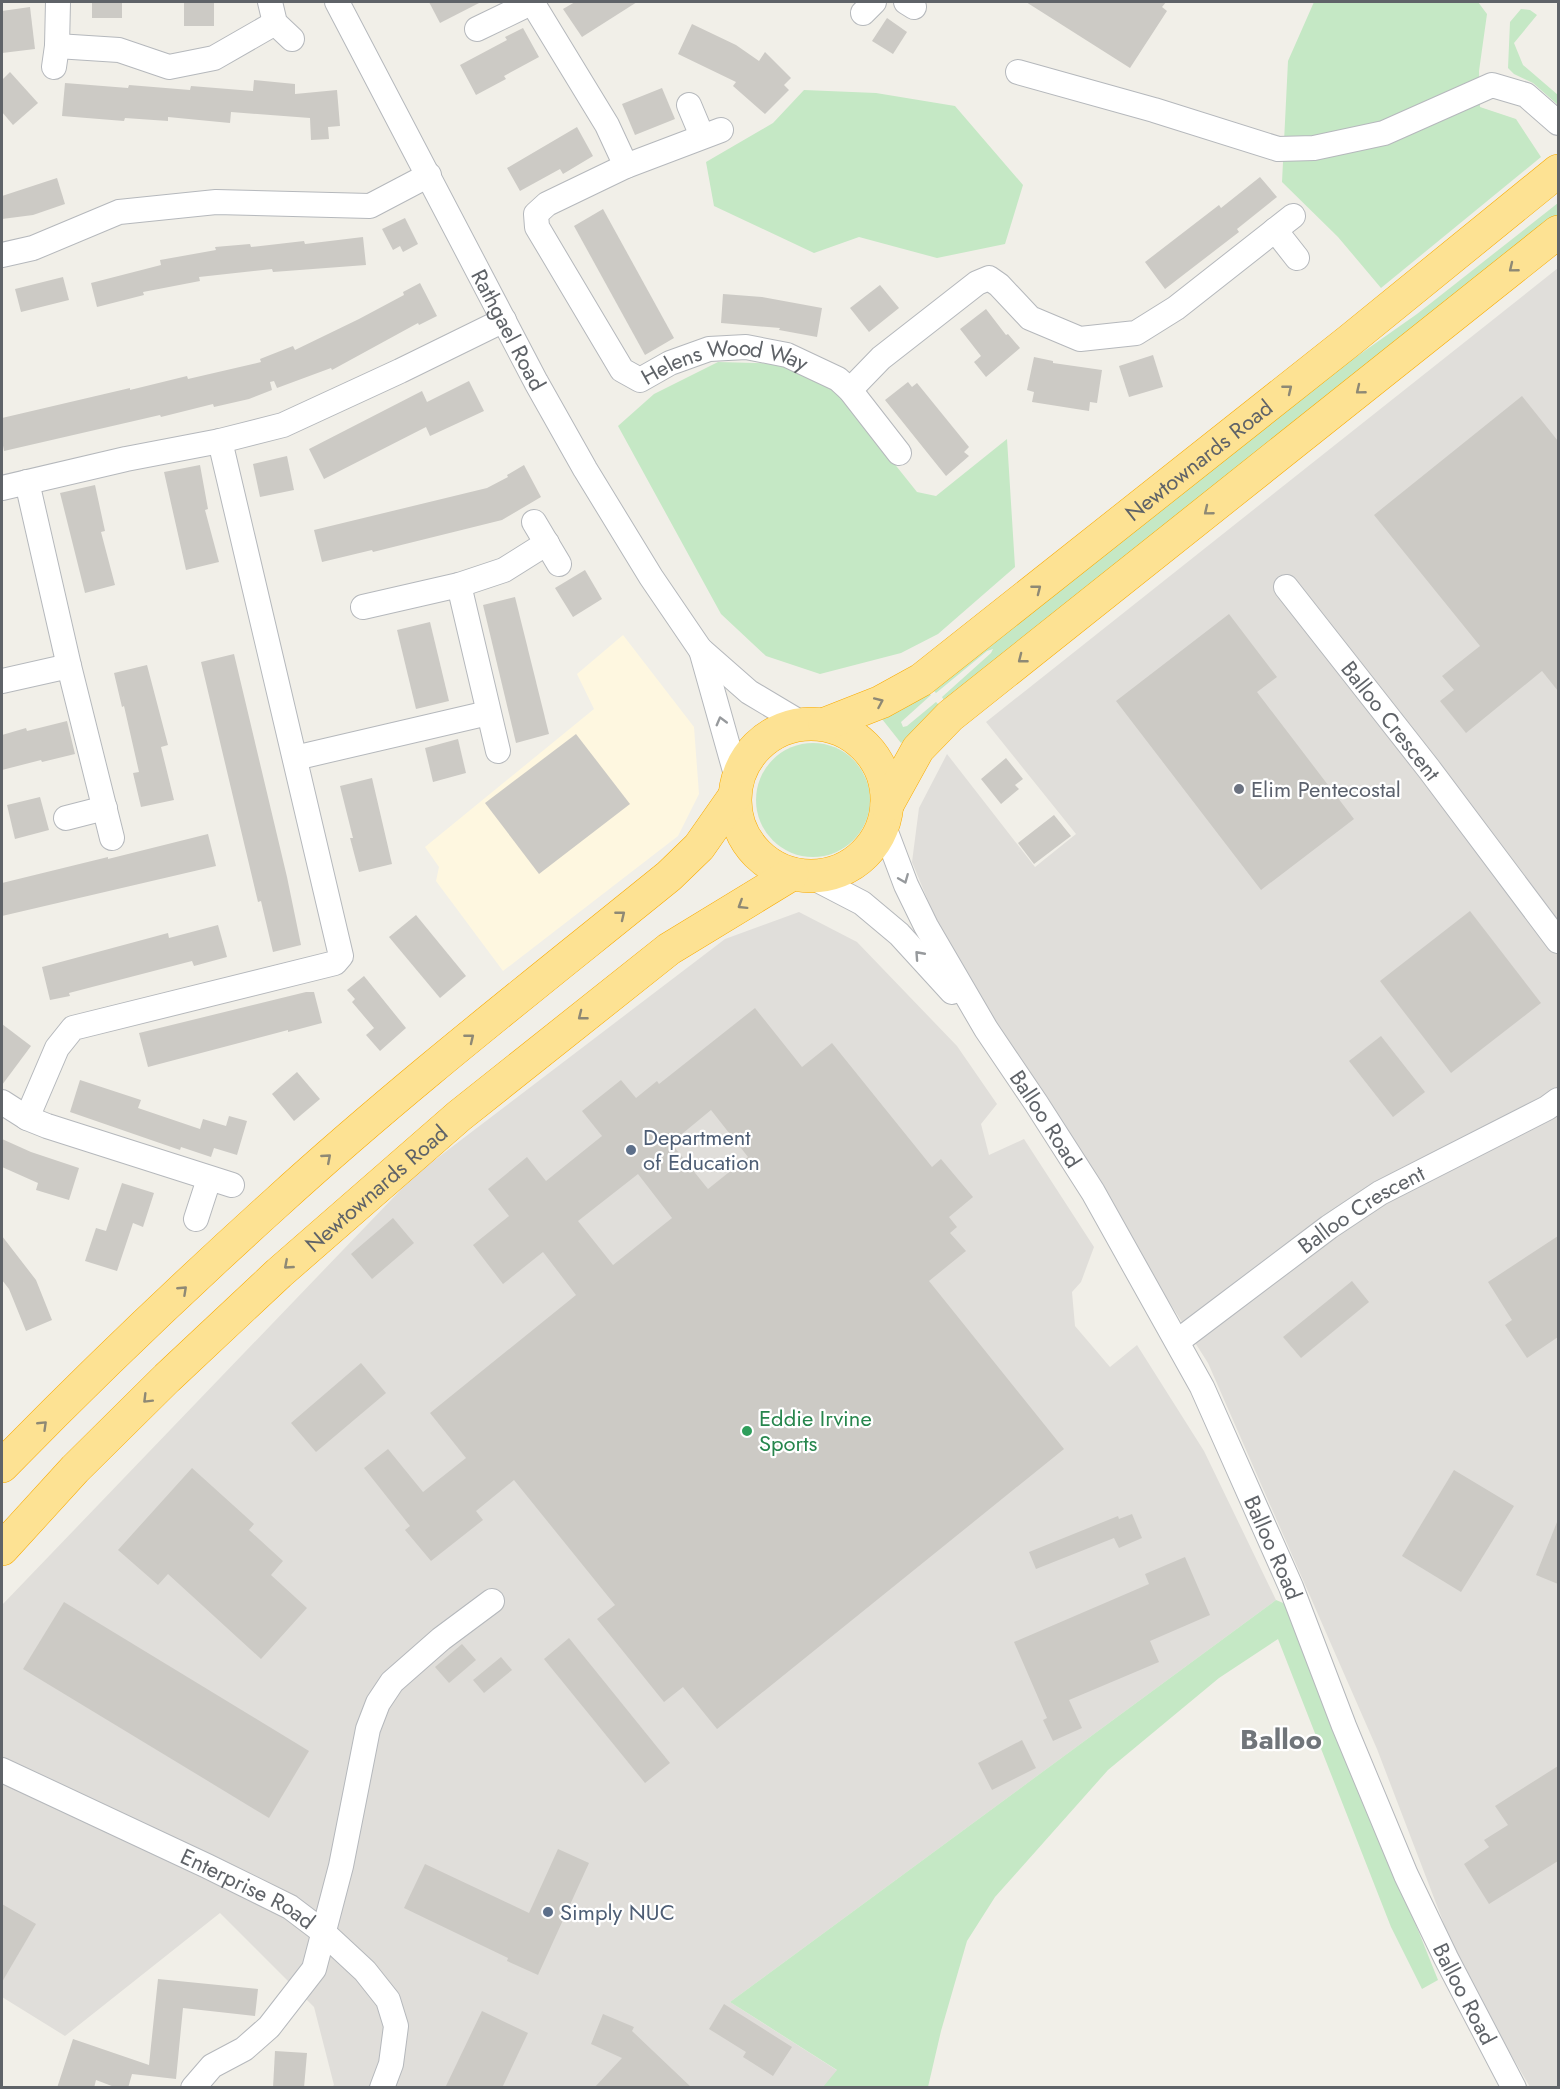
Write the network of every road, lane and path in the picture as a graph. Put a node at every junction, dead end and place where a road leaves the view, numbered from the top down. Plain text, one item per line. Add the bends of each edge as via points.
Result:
1 (58, 2) edge
2 (337, 2) edge
3 (533, 2) edge
4 (279, 21) edge
5 (477, 29) dead end
6 (1018, 72) dead end
7 (689, 105) dead end
8 (1558, 123) edge
9 (626, 166) junction
10 (1558, 171) edge
11 (429, 176) junction
12 (1558, 196) edge
13 (1558, 232) edge
14 (2, 255) edge
15 (1298, 258) dead end
16 (504, 320) junction
17 (1349, 341) junction
18 (850, 390) junction
19 (220, 441) junction
20 (899, 453) dead end
21 (27, 482) junction
22 (2, 488) edge
23 (534, 522) dead end
24 (547, 543) junction
25 (559, 564) dead end
26 (459, 585) junction
27 (1286, 587) dead end
28 (363, 607) dead end
29 (700, 649) junction
30 (69, 666) junction
31 (2, 681) edge
32 (488, 713) junction
33 (813, 724) junction
34 (498, 751) dead end
35 (295, 758) junction
36 (735, 787) junction
37 (105, 808) junction
38 (885, 815) junction
39 (66, 818) dead end
40 (112, 838) dead end
41 (801, 875) junction
42 (1558, 941) edge
43 (986, 1029) junction
44 (1558, 1100) edge
45 (2, 1102) edge
46 (27, 1118) junction
47 (196, 1219) dead end
48 (1178, 1341) junction
49 (2, 1466) edge
50 (2, 1549) edge
51 (492, 1601) dead end
52 (2, 1770) edge
53 (323, 1932) junction
54 (193, 2088) edge
55 (382, 2088) edge
56 (1514, 2088) edge

1 - 4 street via 56,56 119,50 169,67 214,58
2 - 11 street, Rathgael Road
3 - 5 street
3 - 9 street via 607,125
6 - 8 street via 1278,149 1314,148 1384,132 1492,85 1526,95
7 - 9 street, Helens Wood Way via 711,133
9 - 18 street, Helens Wood Way via 547,204 536,214 537,227 622,370 640,380 670,363 710,349 746,347 787,355 837,379
10 - 17 highway, Newtownards Road
11 - 14 street via 370,206 216,202 118,212 33,248
11 - 16 street, Rathgael Road
12 - 17 highway via 1432,295
13 -> 38 highway, Newtownards Road via 950,716 918,749
15 - 18 street via 1284,223 1176,308 1137,333 1080,339 1030,318 989,279 977,283 881,358
16 - 19 street via 283,425
16 - 29 street, Rathgael Road via 585,468
33 -> 17 highway, Newtownards Road via 881,702 921,680
18 - 20 street, Helens Wood Way
19 - 21 street
19 - 35 street
21 - 22 street
21 - 30 street
23 - 24 street
24 - 25 street
24 - 26 street via 504,570
26 - 28 street
26 - 32 street
27 - 42 street, Balloo Crescent
29 - 33 street, Rathgael Road via 749,692
36 -> 29 street, Rathgael Road
30 - 31 street
30 - 37 street
32 - 34 street
32 - 35 street
33 - 36 highway via 777,730 757,744 745,759
33 - 38 highway via 846,732 864,744 878,762 886,783
35 - 46 street via 341,956 335,963 72,1028 57,1047
36 - 41 highway via 737,823 749,846 768,864
49 -> 36 highway via 276,1203 424,1075 669,876 699,847
37 - 39 street
37 - 40 street
38 - 41 highway via 875,842 861,857 828,875
38 -> 43 street, Balloo Road via 906,885
43 -> 41 street, Balloo Road via 899,934 862,903
41 -> 50 highway, Newtownards Road via 669,949 459,1116 279,1273 167,1378 75,1469
43 - 48 street, Balloo Road via 1093,1192
44 - 48 street, Balloo Crescent via 1380,1193
45 - 46 street
46 - 47 street via 220,1182
48 - 56 street, Balloo Road via 1291,1587 1406,1875
51 - 53 street via 392,1682 378,1703 368,1728 341,1866
52 - 53 street, Enterprise Road via 290,1907
53 - 54 street via 314,1969 269,2027 244,2049 212,2066
53 - 55 street, Enterprise Road via 365,1971 388,2001 396,2026 391,2064

